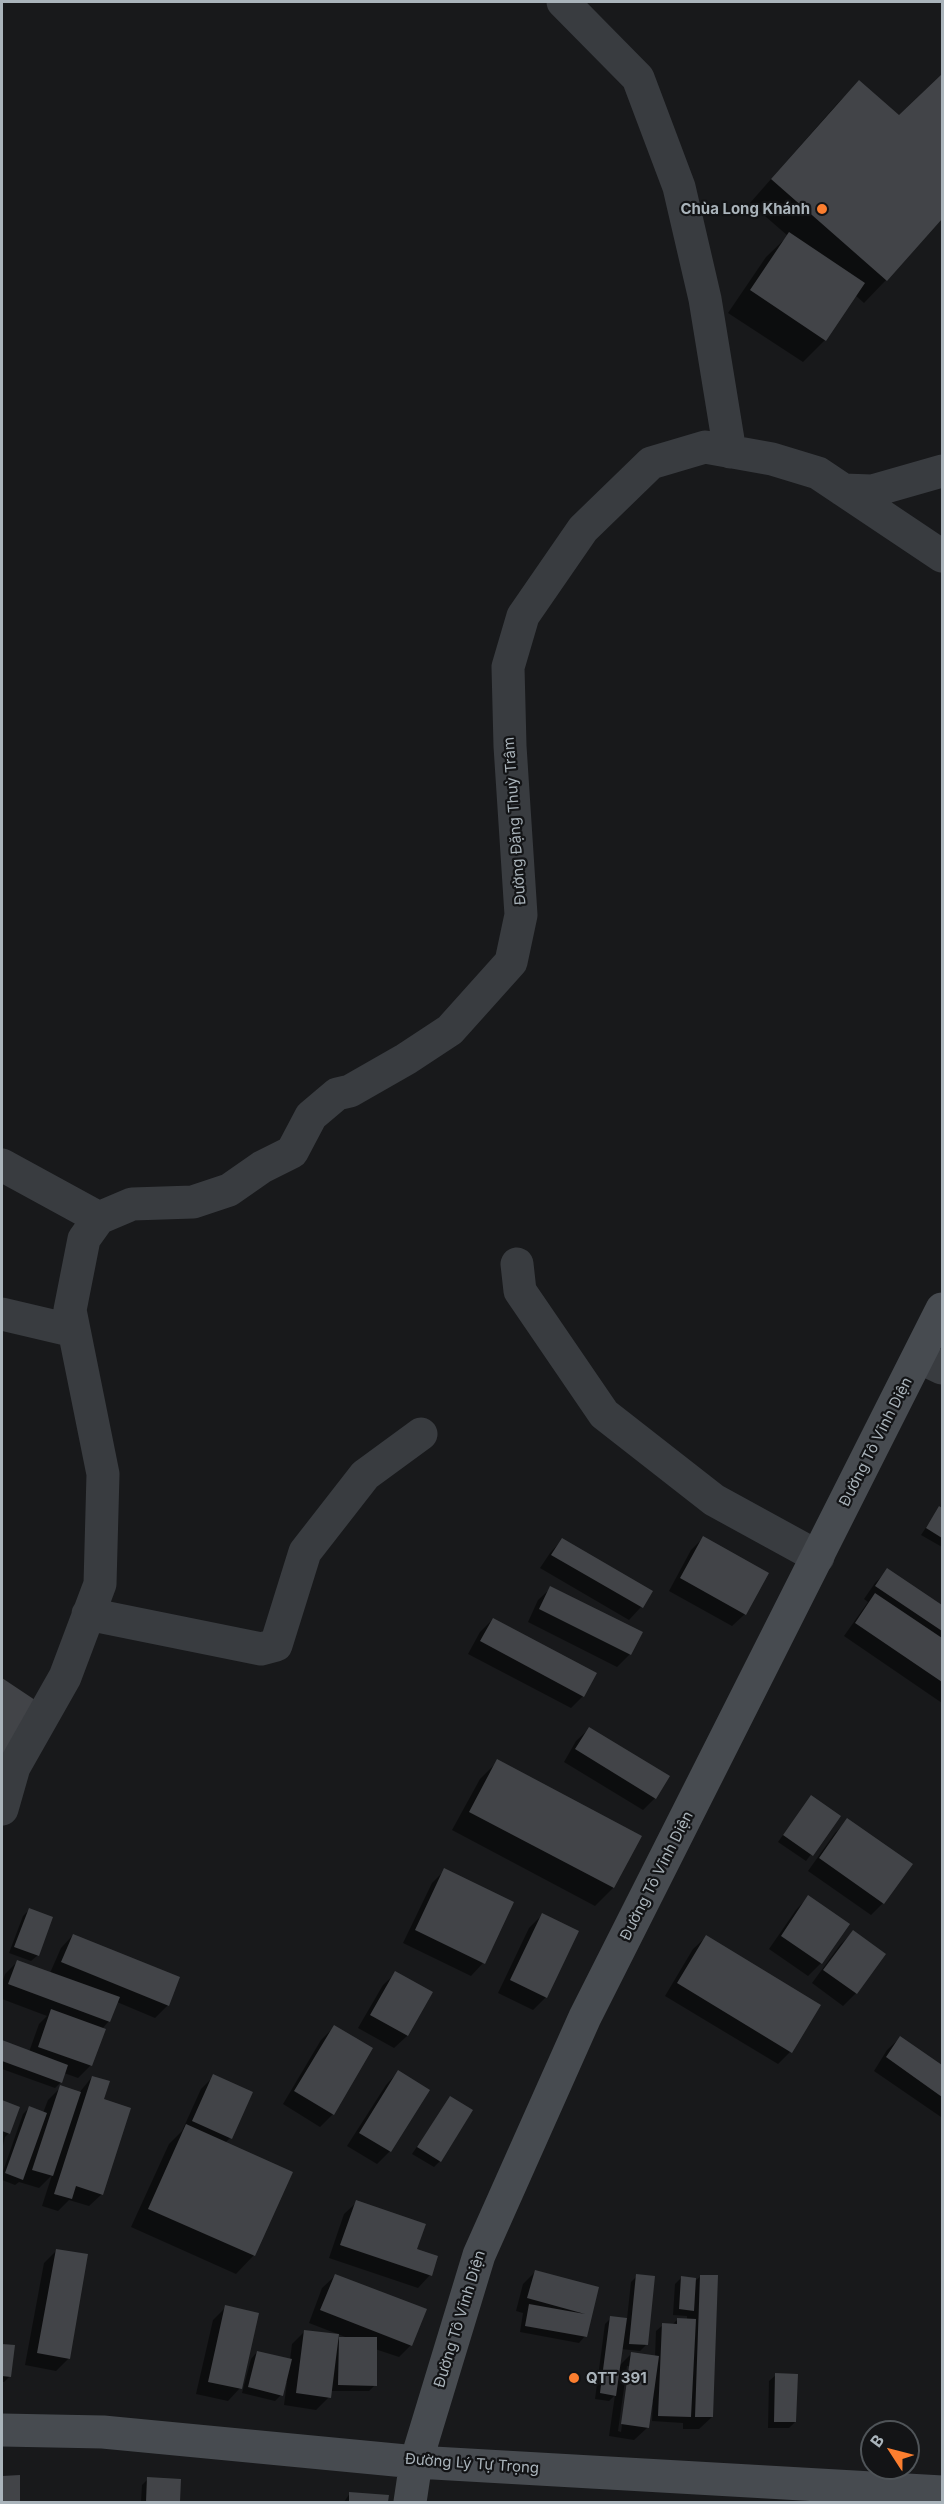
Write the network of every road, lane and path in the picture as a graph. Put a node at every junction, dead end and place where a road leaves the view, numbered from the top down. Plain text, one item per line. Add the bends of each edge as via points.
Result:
1 (563, 2) edge
2 (730, 452) junction
3 (942, 471) edge
4 (843, 490) junction
5 (942, 556) edge
6 (2, 1165) edge
7 (99, 1218) junction
8 (517, 1264) dead end
9 (942, 1309) edge
10 (2, 1314) edge
11 (74, 1331) junction
12 (931, 1363) edge
13 (421, 1434) dead end
14 (819, 1557) junction
15 (88, 1614) junction
16 (2, 1802) edge
17 (2, 2430) edge
18 (416, 2462) junction
19 (942, 2492) edge
20 (410, 2502) edge

1 - 2 street via 638,78 679,187 705,299
2 - 4 street, Đường Đặng Thuỳ Trâm via 818,473
2 - 7 street, Đường Đặng Thuỳ Trâm via 705,447 651,463 583,529 523,616 508,666 521,915 511,962 450,1030 359,1085 337,1094 311,1116 292,1152 229,1190 194,1202 132,1204
3 - 4 street via 872,491
4 - 5 street, Đường Đặng Thuỳ Trâm
6 - 7 street
7 - 11 street via 84,1239 70,1311
8 - 14 street via 519,1291 604,1414 714,1500
9 - 12 main road, Đường Tô Vĩnh Diện
10 - 11 street
11 - 15 street via 103,1474 100,1584
12 - 14 main road, Đường Tô Vĩnh Diện
13 - 15 street via 364,1475 305,1552 276,1645 261,1649
14 - 18 main road, Đường Tô Vĩnh Diện via 585,2017 484,2245
15 - 16 street via 65,1677 14,1767
17 - 18 main road, Đường Lý Tự Trọng via 103,2432
18 - 19 main road, Đường Lý Tự Trọng
18 - 20 main road, Đường Tô Vĩnh Diện

